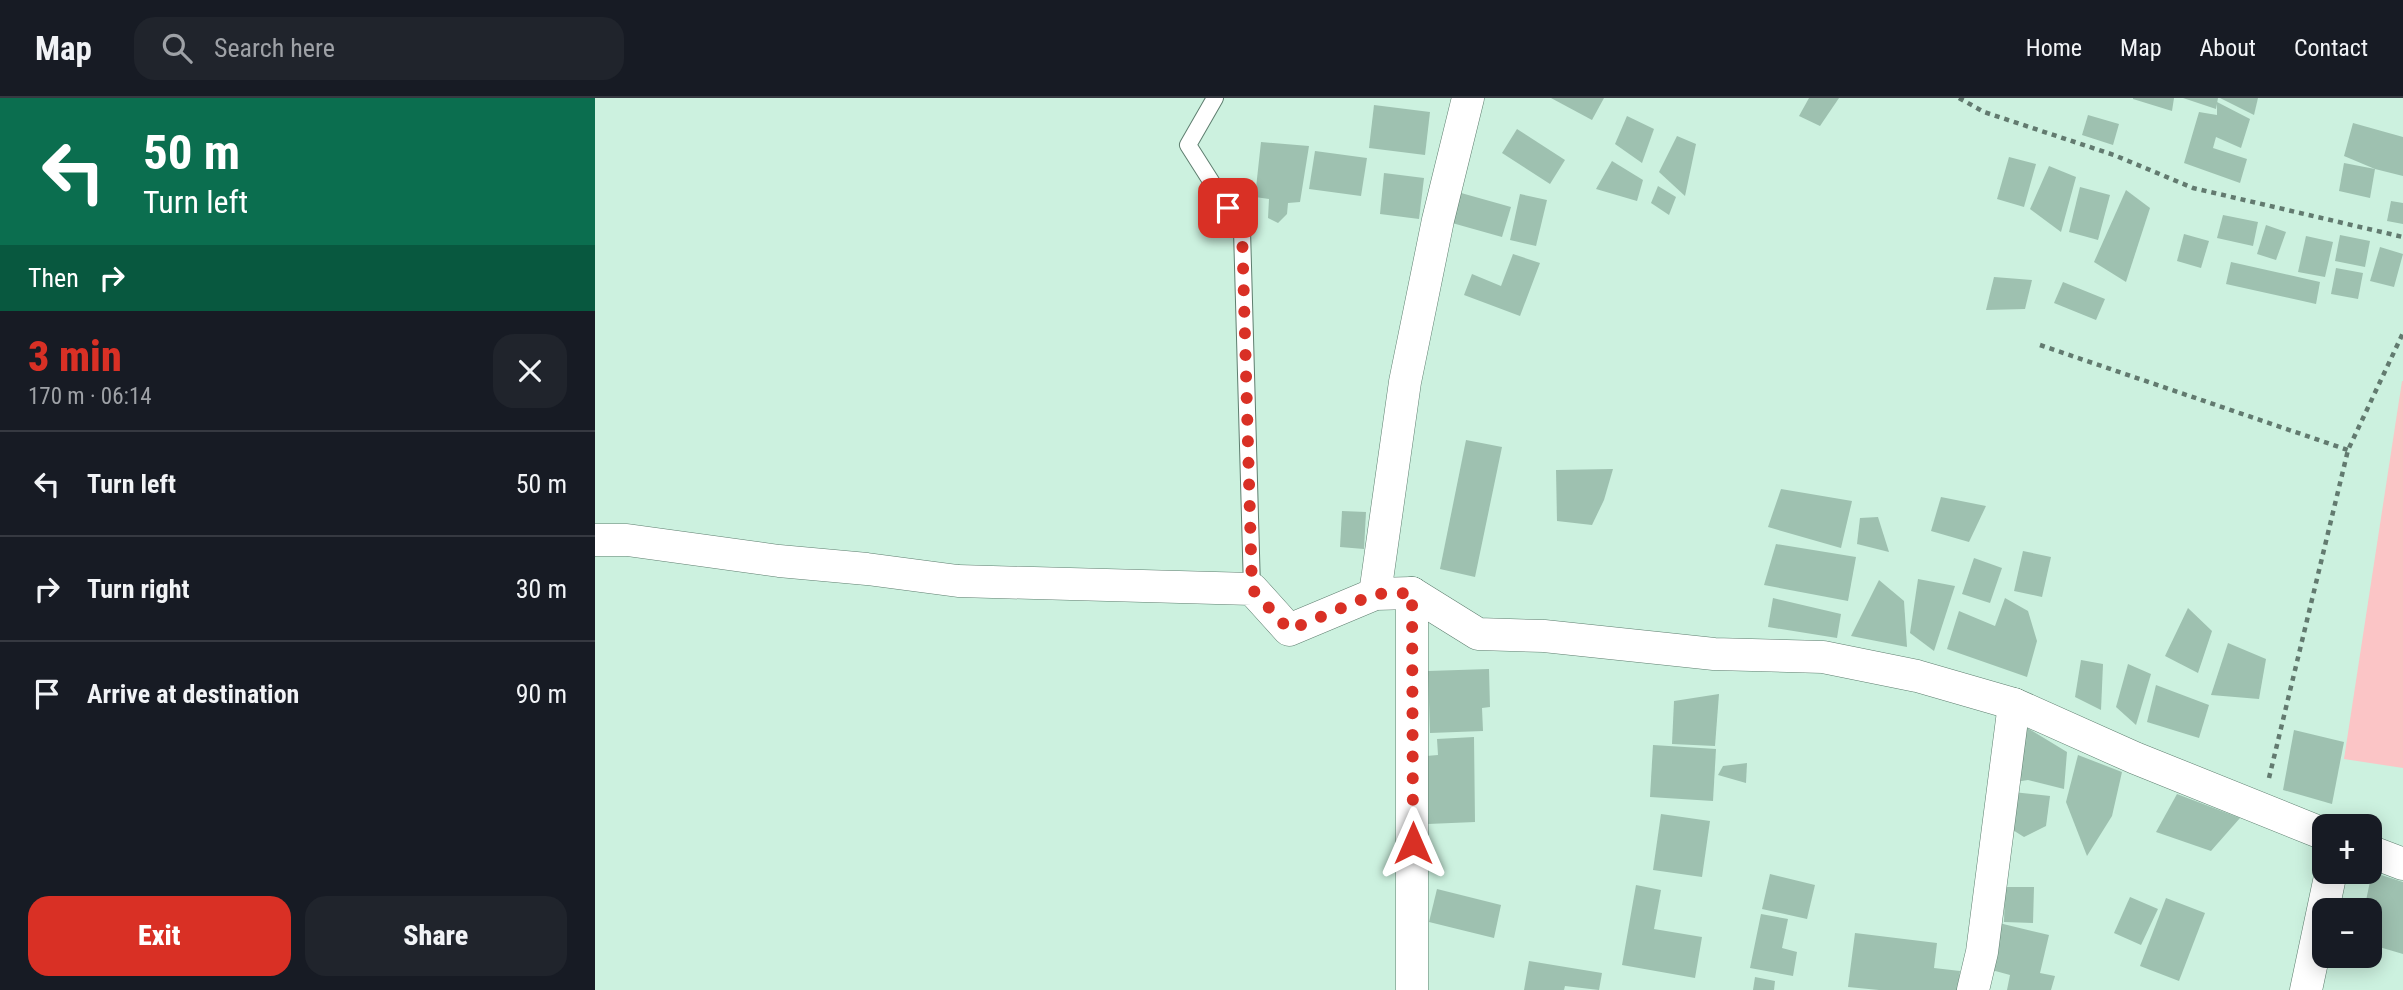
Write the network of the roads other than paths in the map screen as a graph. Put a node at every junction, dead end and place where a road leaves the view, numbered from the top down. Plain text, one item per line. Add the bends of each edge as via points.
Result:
1 (1215, 98) edge
2 (1468, 98) edge
3 (595, 540) edge
4 (1252, 589) junction
5 (1412, 593) junction
6 (1375, 594) junction
7 (2014, 704) junction
8 (2312, 829) edge
9 (2382, 856) edge
10 (2403, 864) edge
11 (2328, 884) edge
12 (1412, 990) edge
13 (1973, 990) edge
14 (2306, 990) edge

1 - 4 lane via 1188,145 1242,229
2 - 6 street via 1405,382
3 - 4 street via 627,540 958,581
4 - 6 street via 1289,630
5 - 6 street
5 - 7 street via 1478,634 1823,657 1917,676
5 - 12 street
7 - 8 street
7 - 13 street via 1982,952
9 - 10 street
11 - 14 street

